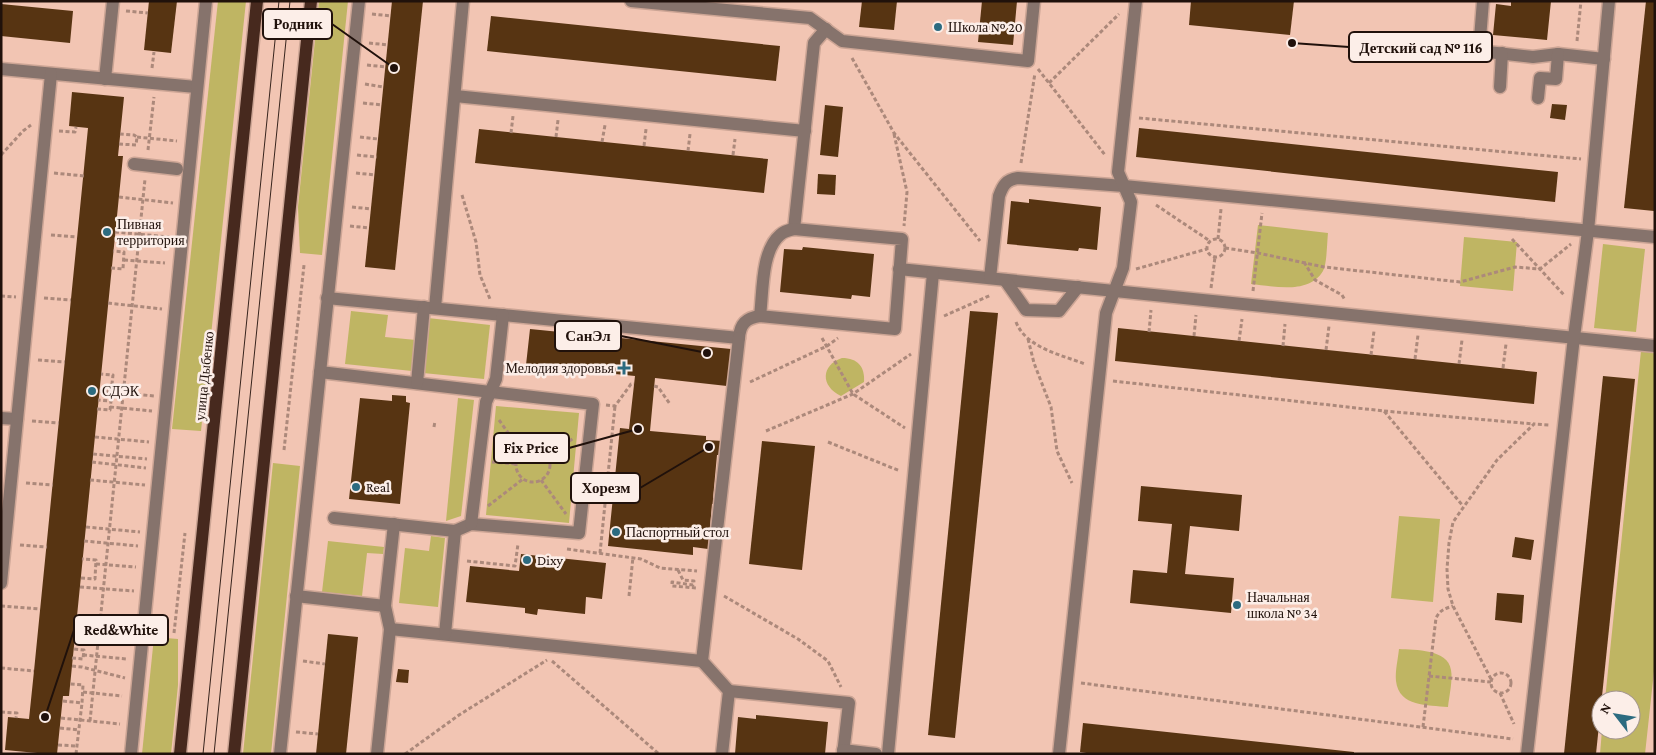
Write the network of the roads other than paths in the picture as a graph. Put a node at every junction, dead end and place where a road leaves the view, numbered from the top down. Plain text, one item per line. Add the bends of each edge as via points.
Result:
1 (206, 1) edge
2 (257, 1) edge
3 (310, 1) edge
4 (359, 1) edge
5 (464, 1) edge
6 (632, 1) edge
7 (1034, 1) edge
8 (1484, 1) edge
9 (1610, 1) edge
10 (1130, 5) edge
11 (112, 6) edge
12 (826, 29) junction
13 (1502, 53) junction
14 (1558, 54) junction
15 (1604, 60) junction
16 (1, 69) edge
17 (51, 74) junction
18 (104, 79) junction
19 (196, 87) junction
20 (1500, 87) dead end
21 (455, 96) junction
22 (1538, 98) dead end
23 (805, 132) junction
24 (140, 165) road end
25 (177, 169) dead end
26 (1124, 186) junction
27 (794, 229) junction
28 (1588, 231) junction
29 (1655, 237) edge
30 (899, 270) junction
31 (933, 273) junction
32 (990, 278) junction
33 (1007, 283) junction
34 (1078, 287) junction
35 (1114, 291) junction
36 (328, 298) junction
37 (429, 307) junction
38 (499, 314) junction
39 (760, 316) junction
40 (1574, 337) junction
41 (739, 338) junction
42 (1655, 346) edge
43 (320, 372) junction
44 (417, 383) junction
45 (489, 397) junction
46 (1, 418) edge
47 (17, 419) junction
48 (334, 518) dead end
49 (472, 522) junction
50 (394, 524) junction
51 (455, 531) junction
52 (1, 582) edge
53 (296, 596) junction
54 (385, 606) junction
55 (390, 628) junction
56 (445, 634) junction
57 (702, 661) junction
58 (729, 691) junction
59 (843, 752) edge
60 (131, 754) edge
61 (180, 754) edge
62 (234, 754) edge
63 (280, 754) edge
64 (377, 754) edge
65 (722, 754) edge
66 (876, 754) edge
67 (888, 754) edge
68 (1060, 754) edge
69 (1527, 754) edge

1 - 19 street
2 - 61 main road, улица Дыбенко
3 - 62 main road
4 - 36 street
5 - 21 street
6 - 12 street via 810,18
7 - 12 street via 1028,61 842,41
8 - 13 street via 1479,51
9 - 15 street
10 - 26 street via 1118,172
11 - 18 street
12 - 23 street via 814,43
13 - 14 street via 1533,57
13 - 20 street
14 - 15 street
14 - 22 street via 1556,79 1540,78
15 - 28 street
16 - 17 street
17 - 18 street
17 - 47 street
18 - 19 street
19 - 60 street
21 - 23 street
21 - 37 street
23 - 27 street
24 - 25 street
26 - 28 street
26 - 32 street via 1009,180 999,196
26 - 35 street via 1131,202 1123,268
27 - 30 street via 902,239
27 - 39 street via 781,233 767,253
28 - 29 street
28 - 40 street
30 - 31 street
30 - 39 street via 895,329
31 - 32 street
31 - 67 street
32 - 33 street
33 - 34 street
33 - 34 street via 1026,310 1059,311
34 - 35 street
35 - 40 street
35 - 68 street via 1106,313
36 - 37 street
36 - 43 street
37 - 38 street
37 - 44 street
38 - 41 street
38 - 45 street via 496,379
39 - 41 street via 744,322
40 - 42 street
40 - 69 street
41 - 57 street
43 - 44 street
43 - 53 street
44 - 45 street
45 - 49 street
45 - 49 street via 593,404 579,532
46 - 47 street
47 - 52 street
48 - 50 street
49 - 51 street
50 - 51 street
50 - 54 street
51 - 56 street
53 - 54 street
53 - 63 street
54 - 55 street
55 - 56 street
55 - 64 street
56 - 57 street
57 - 58 street
58 - 59 street via 849,703
58 - 65 street
59 - 66 street

